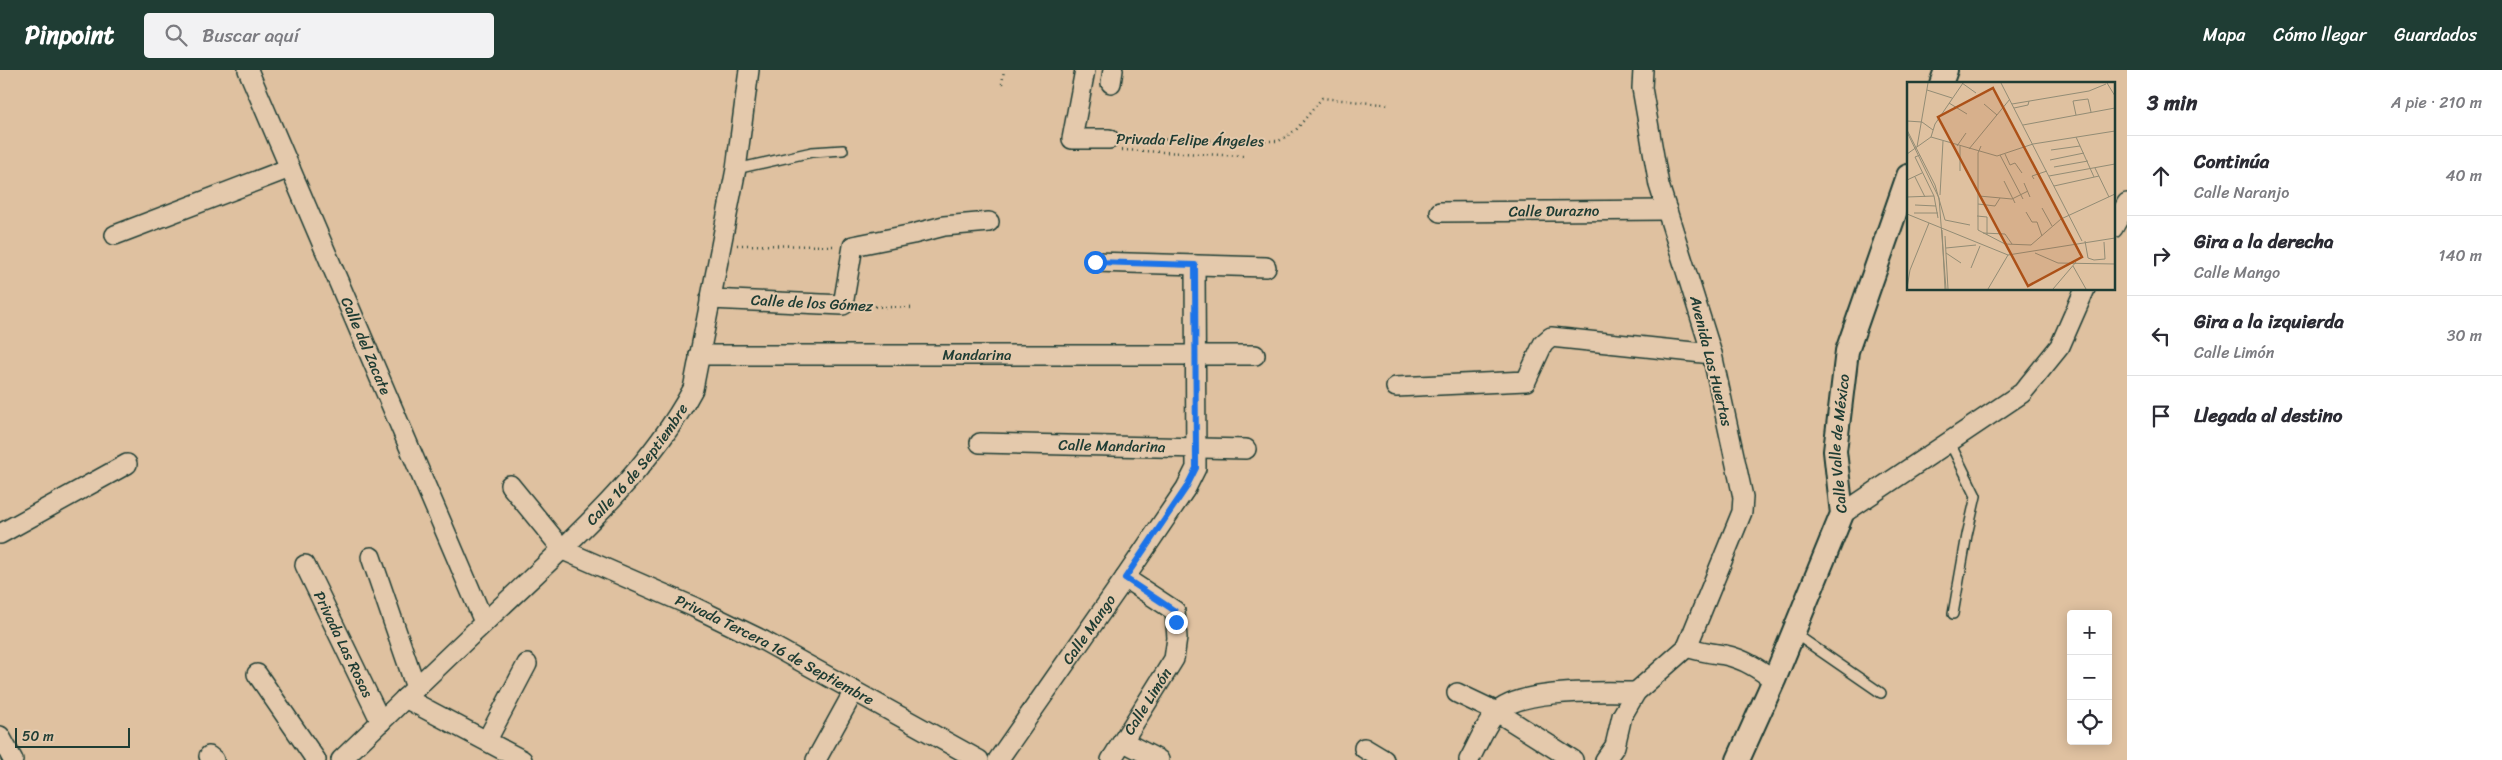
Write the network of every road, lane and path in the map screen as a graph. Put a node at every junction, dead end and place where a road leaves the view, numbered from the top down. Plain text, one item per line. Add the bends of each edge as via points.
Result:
1 (248, 70) edge
2 (749, 70) edge
3 (1004, 70) edge
4 (1085, 70) edge
5 (1643, 70) edge
6 (1946, 70) edge
7 (1942, 82) edge
8 (1002, 84) dead end
9 (1390, 105) dead end
10 (1109, 139) junction
11 (843, 150) dead end
12 (1244, 156) dead end
13 (290, 168) junction
14 (736, 169) junction
15 (1907, 179) edge
16 (2127, 203) edge
17 (1668, 210) junction
18 (1440, 212) dead end
19 (989, 222) dead end
20 (2119, 224) edge
21 (115, 235) dead end
22 (721, 244) junction
23 (852, 246) junction
24 (1095, 262) dead end
25 (1195, 265) junction
26 (1266, 267) dead end
27 (2085, 290) edge
28 (710, 299) junction
29 (844, 305) junction
30 (914, 308) dead end
31 (1712, 354) junction
32 (699, 355) junction
33 (1254, 355) dead end
34 (1197, 357) junction
35 (1396, 387) dead end
36 (1949, 441) junction
37 (980, 443) dead end
38 (1196, 449) junction
39 (1246, 449) dead end
40 (127, 464) dead end
41 (510, 485) dead end
42 (1842, 514) junction
43 (0, 534) edge
44 (563, 550) junction
45 (371, 557) dead end
46 (305, 565) dead end
47 (1125, 578) junction
48 (1953, 614) dead end
49 (484, 622) junction
50 (1792, 632) junction
51 (1687, 647) junction
52 (527, 664) dead end
53 (257, 674) dead end
54 (1774, 680) junction
55 (854, 691) junction
56 (1636, 692) junction
57 (411, 693) junction
58 (1457, 693) dead end
59 (1881, 693) dead end
60 (1497, 712) junction
61 (381, 722) junction
62 (0, 736) edge
63 (487, 740) junction
64 (1124, 742) junction
65 (1364, 748) dead end
66 (13, 760) edge
67 (316, 760) edge
68 (342, 760) edge
69 (522, 760) edge
70 (816, 760) edge
71 (979, 760) edge
72 (998, 760) edge
73 (1111, 760) edge
74 (1159, 760) edge
75 (1384, 760) edge
76 (1469, 760) edge
77 (1573, 760) edge
78 (1605, 760) edge
79 (1738, 760) edge

1 - 13 street, Calle del Zacate
2 - 14 street, Calle 16 de Septiembre
3 - 8 path
4 - 10 street, Privada Felipe Ángeles via 1072,139
5 - 17 street, Avenida Las Huertas via 1642,88 1659,185
6 - 7 street
9 - 10 path, Privada Felipe Ángeles via 1322,98 1296,130 1279,142
10 - 12 path via 1111,150
11 - 14 lane via 812,152
13 - 21 street
13 - 49 street, Calle del Zacate
14 - 22 street, Calle 16 de Septiembre
15 - 42 street, Calle Valle de México via 1847,351 1835,451
16 - 20 street
17 - 18 street, Calle Durazno
17 - 31 street, Avenida Las Huertas
19 - 23 street via 944,226
22 - 23 path
22 - 28 street, Calle 16 de Septiembre
23 - 29 street
24 - 25 street
25 - 26 street
25 - 34 street, Calle Mango
27 - 36 street via 2060,346 2022,393
28 - 29 street, Calle de los Gómez
28 - 32 street, Calle 16 de Septiembre
29 - 30 path, Calle de los Gómez
31 - 35 street via 1551,337 1543,344 1526,381
31 - 51 street, Avenida Las Huertas via 1743,497 1742,512
32 - 34 street, Mandarina
32 - 44 street, Calle 16 de Septiembre via 693,389 675,422
33 - 34 street, Mandarina
34 - 38 street, Calle Mango
36 - 42 street
36 - 48 lane via 1976,496
37 - 38 street, Calle Mandarina
38 - 39 street, Calle Mandarina
38 - 47 street, Calle Mango via 1196,468 1186,488
40 - 43 street
41 - 44 street
42 - 50 street, Calle Valle de México
44 - 49 street, Calle 16 de Septiembre
44 - 55 street, Privada Tercera 16 de Septiembre via 747,633
45 - 57 street
46 - 61 street, Privada Las Rosas
47 - 64 street, Calle Limón via 1175,611 1177,638 1174,659
47 - 72 street, Calle Mango
49 - 57 street, Calle 16 de Septiembre
50 - 54 street, Calle Valle de México
50 - 59 lane
51 - 54 street via 1741,660
51 - 56 street, Avenida Las Huertas
52 - 63 street
53 - 67 street
54 - 79 street, Calle Valle de México
55 - 70 street
55 - 71 street, Privada Tercera 16 de Septiembre
56 - 60 street via 1548,694 1520,700
56 - 78 street, Avenida Las Huertas via 1622,716 1615,746
57 - 61 street, Calle 16 de Septiembre
57 - 63 street
58 - 60 street
60 - 76 street
60 - 77 street
61 - 68 street, Calle 16 de Septiembre
62 - 66 street
63 - 69 street
64 - 73 street, Calle Limón
64 - 74 street
65 - 75 street

